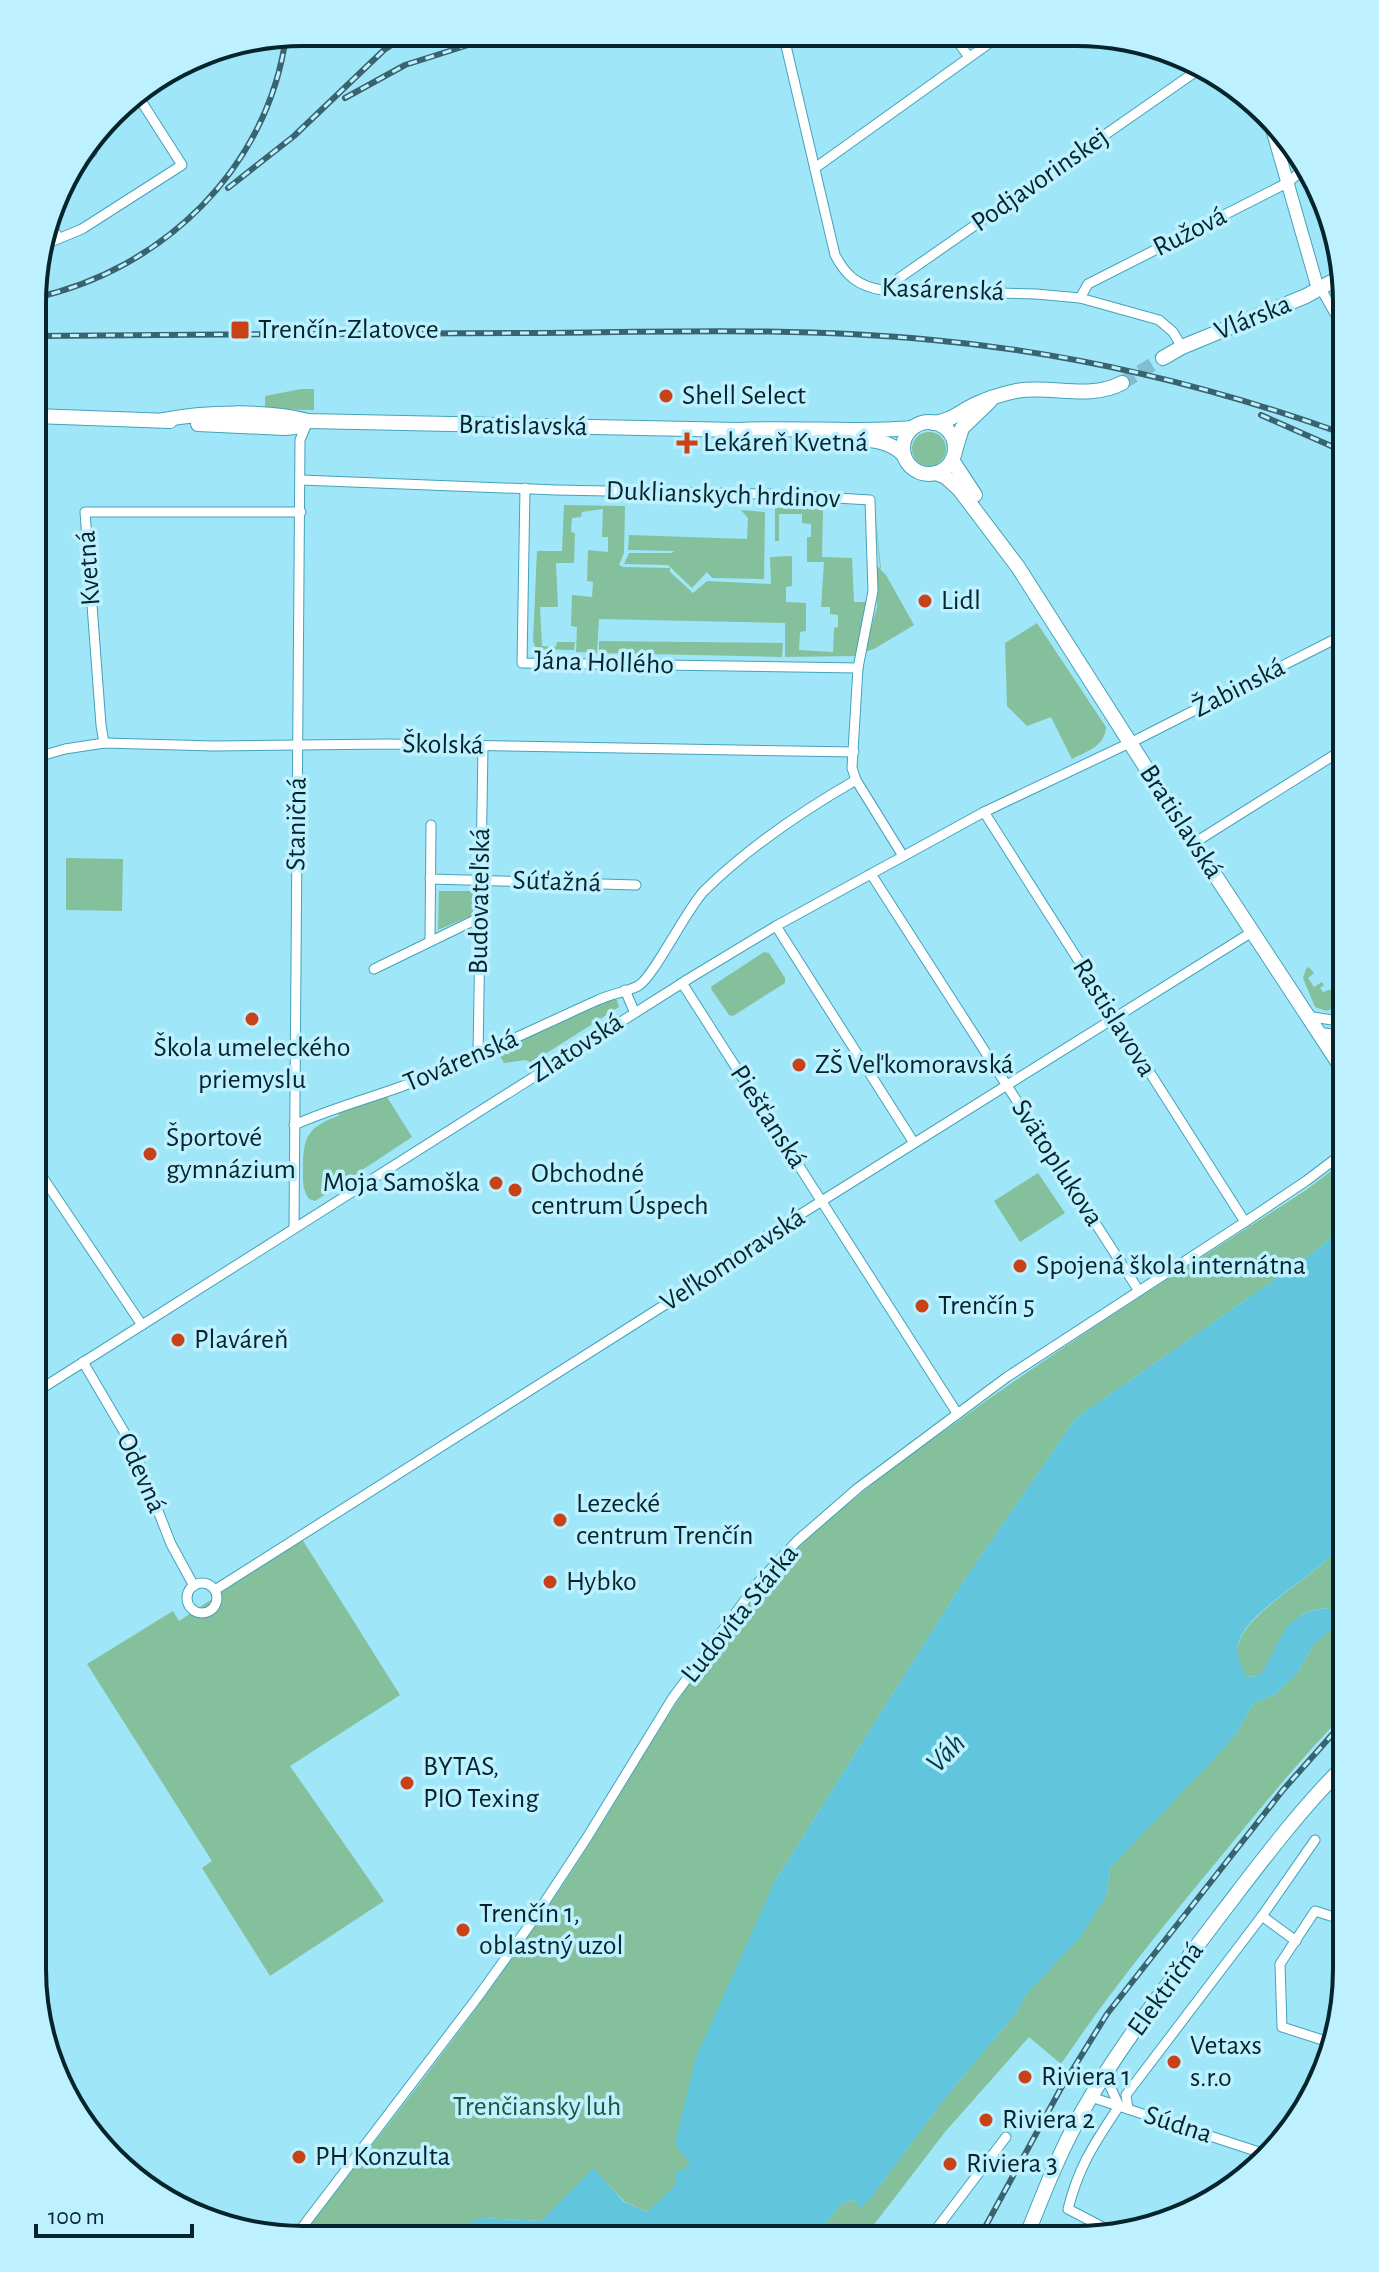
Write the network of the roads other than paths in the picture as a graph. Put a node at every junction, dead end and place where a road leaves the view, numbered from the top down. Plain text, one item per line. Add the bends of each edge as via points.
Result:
1 (786, 46) edge
2 (961, 46) edge
3 (985, 46) edge
4 (969, 57) junction
5 (1192, 74) edge
6 (142, 103) edge
7 (1276, 142) edge
8 (815, 168) junction
9 (1298, 174) edge
10 (1287, 183) junction
11 (56, 234) edge
12 (59, 238) junction
13 (55, 240) edge
14 (1331, 283) edge
15 (1321, 289) junction
16 (882, 290) junction
17 (1080, 298) junction
18 (1333, 310) edge
19 (1182, 347) junction
20 (1163, 358) tunnel mouth
21 (1122, 383) tunnel mouth
22 (994, 398) junction
23 (46, 416) edge
24 (308, 421) junction
25 (933, 423) junction
26 (912, 428) junction
27 (739, 430) junction
28 (904, 455) junction
29 (954, 455) junction
30 (936, 473) junction
31 (301, 480) junction
32 (525, 488) junction
33 (301, 512) junction
34 (1018, 567) junction
35 (1333, 640) edge
36 (858, 668) junction
37 (104, 743) junction
38 (1130, 743) junction
39 (298, 745) junction
40 (483, 746) junction
41 (854, 752) junction
42 (46, 755) edge
43 (1333, 756) edge
44 (856, 780) junction
45 (984, 812) junction
46 (431, 825) dead end
47 (1194, 843) junction
48 (903, 856) junction
49 (871, 874) junction
50 (430, 879) junction
51 (480, 880) junction
52 (636, 885) dead end
53 (479, 918) junction
54 (776, 926) junction
55 (1252, 932) junction
56 (430, 940) junction
57 (374, 969) dead end
58 (682, 983) junction
59 (625, 990) junction
60 (634, 1011) junction
61 (1306, 1016) junction
62 (1115, 1020) junction
63 (1333, 1020) edge
64 (1317, 1032) junction
65 (1333, 1034) edge
66 (478, 1055) junction
67 (1333, 1055) edge
68 (1007, 1085) junction
69 (294, 1125) junction
70 (914, 1143) junction
71 (1332, 1161) edge
72 (46, 1182) edge
73 (822, 1202) junction
74 (1245, 1222) junction
75 (294, 1228) junction
76 (1139, 1291) junction
77 (142, 1325) junction
78 (83, 1362) junction
79 (46, 1386) edge
80 (957, 1413) junction
81 (194, 1586) junction
82 (215, 1590) junction
83 (1332, 1780) edge
84 (1315, 1840) dead end
85 (1262, 1916) junction
86 (1332, 1916) edge
87 (1296, 1941) junction
88 (1322, 2040) edge
89 (1111, 2065) junction
90 (1091, 2097) junction
91 (1124, 2108) junction
92 (1006, 2137) dead end
93 (1257, 2152) edge
94 (1098, 2225) edge
95 (303, 2226) edge
96 (939, 2226) edge
97 (1031, 2226) edge

1 - 8 street, Kasárenská
2 - 4 street
3 - 4 street
4 - 8 street
5 - 16 street, Podjavorinskej
6 - 12 street via 182,165
7 - 10 street
8 - 16 street, Kasárenská via 842,269 861,285
9 - 10 street, Ružová
10 - 15 street
10 - 17 street, Ružová via 1094,281
11 - 12 street
12 - 13 street
14 - 15 main road, Vlárska
15 - 18 street
15 - 19 main road, Vlárska
16 - 17 street, Kasárenská
17 - 19 street, Kasárenská via 1159,320
19 - 20 main road, Vlárska
21 - 22 main road via 1096,392 1031,390
22 - 25 main road
22 - 29 main road via 962,428
23 - 24 main road, Bratislavská
24 - 27 main road, Bratislavská
24 - 31 street, Staničná via 300,440
25 - 26 main road, Bratislavská
25 - 29 main road, Bratislavská via 951,435
26 - 27 main road, Bratislavská
26 - 28 main road
27 - 28 main road, Bratislavská via 885,442
28 - 30 main road, Bratislavská via 915,470
29 - 30 main road
29 - 34 main road, Bratislavská
30 - 34 main road, Bratislavská via 959,489
31 - 32 street, Duklianskych hrdinov
31 - 33 street, Staničná
32 - 36 street, Jána Hollého via 522,663
32 - 36 street, Duklianskych hrdinov via 870,500 873,591
33 - 37 street, Kvetná via 85,512
33 - 39 street, Staničná
34 - 38 main road, Bratislavská
35 - 38 street, Žabinská
36 - 41 street, Duklianskych hrdinov
37 - 39 street, Školská
37 - 42 street, Školská
38 - 45 street, Zlatovská
38 - 47 main road, Bratislavská
39 - 40 street, Školská
39 - 69 street, Staničná
40 - 41 street, Školská
40 - 51 street, Budovateľská
41 - 44 street, Duklianskych hrdinov
43 - 47 street
44 - 48 street, Duklianskych hrdinov
44 - 59 street, Továrenská via 770,835 704,891 641,985
45 - 48 street, Zlatovská
45 - 62 street, Rastislavova
46 - 50 street
47 - 55 main road, Bratislavská
48 - 49 street, Zlatovská
49 - 54 street, Zlatovská
49 - 68 street, Svätoplukova
50 - 51 street, Súťažná
50 - 56 street
51 - 52 street, Súťažná
51 - 53 street, Budovateľská
53 - 56 street, Súťažná
53 - 66 street, Budovateľská
54 - 58 street, Zlatovská
54 - 70 street
55 - 61 main road, Bratislavská
55 - 62 street, Veľkomoravská
56 - 57 street, Súťažná
58 - 60 street, Zlatovská via 687,980
58 - 73 street, Piešťanská
59 - 60 street
59 - 66 street, Továrenská
60 - 75 street, Zlatovská
61 - 63 street
61 - 64 main road, Bratislavská
62 - 68 street, Veľkomoravská
62 - 74 street, Rastislavova
64 - 65 street
64 - 67 main road, Bratislavská
66 - 69 street, Továrenská
68 - 70 street, Veľkomoravská
68 - 76 street, Svätoplukova
69 - 75 street, Staničná
70 - 73 street, Veľkomoravská
71 - 74 street, Ľudovíta Stárka
72 - 77 street
73 - 80 street, Piešťanská
73 - 82 street, Veľkomoravská
74 - 76 street, Ľudovíta Stárka
75 - 77 street, Zlatovská
76 - 80 street, Ľudovíta Stárka
77 - 78 street, Zlatovská
78 - 79 street, Zlatovská
78 - 81 street, Odevná via 133,1447 171,1544
80 - 95 street, Ľudovíta Stárka via 858,1488 757,1584 672,1699 529,1926
81 - 82 street via 203,1583
81 - 82 street via 188,1602 197,1612 214,1607
83 - 89 main road, Električná via 1248,1879
84 - 85 street, Električná
85 - 87 street
85 - 91 street, Električná via 1126,2095
86 - 87 street via 1315,1911
87 - 88 street via 1280,1964 1282,2027
89 - 90 main road, Električná
89 - 91 street via 1110,2086
90 - 91 street, Súdna
90 - 97 main road, Električná
91 - 93 street, Súdna
91 - 94 street, Električná via 1086,2156 1068,2209
92 - 96 street

